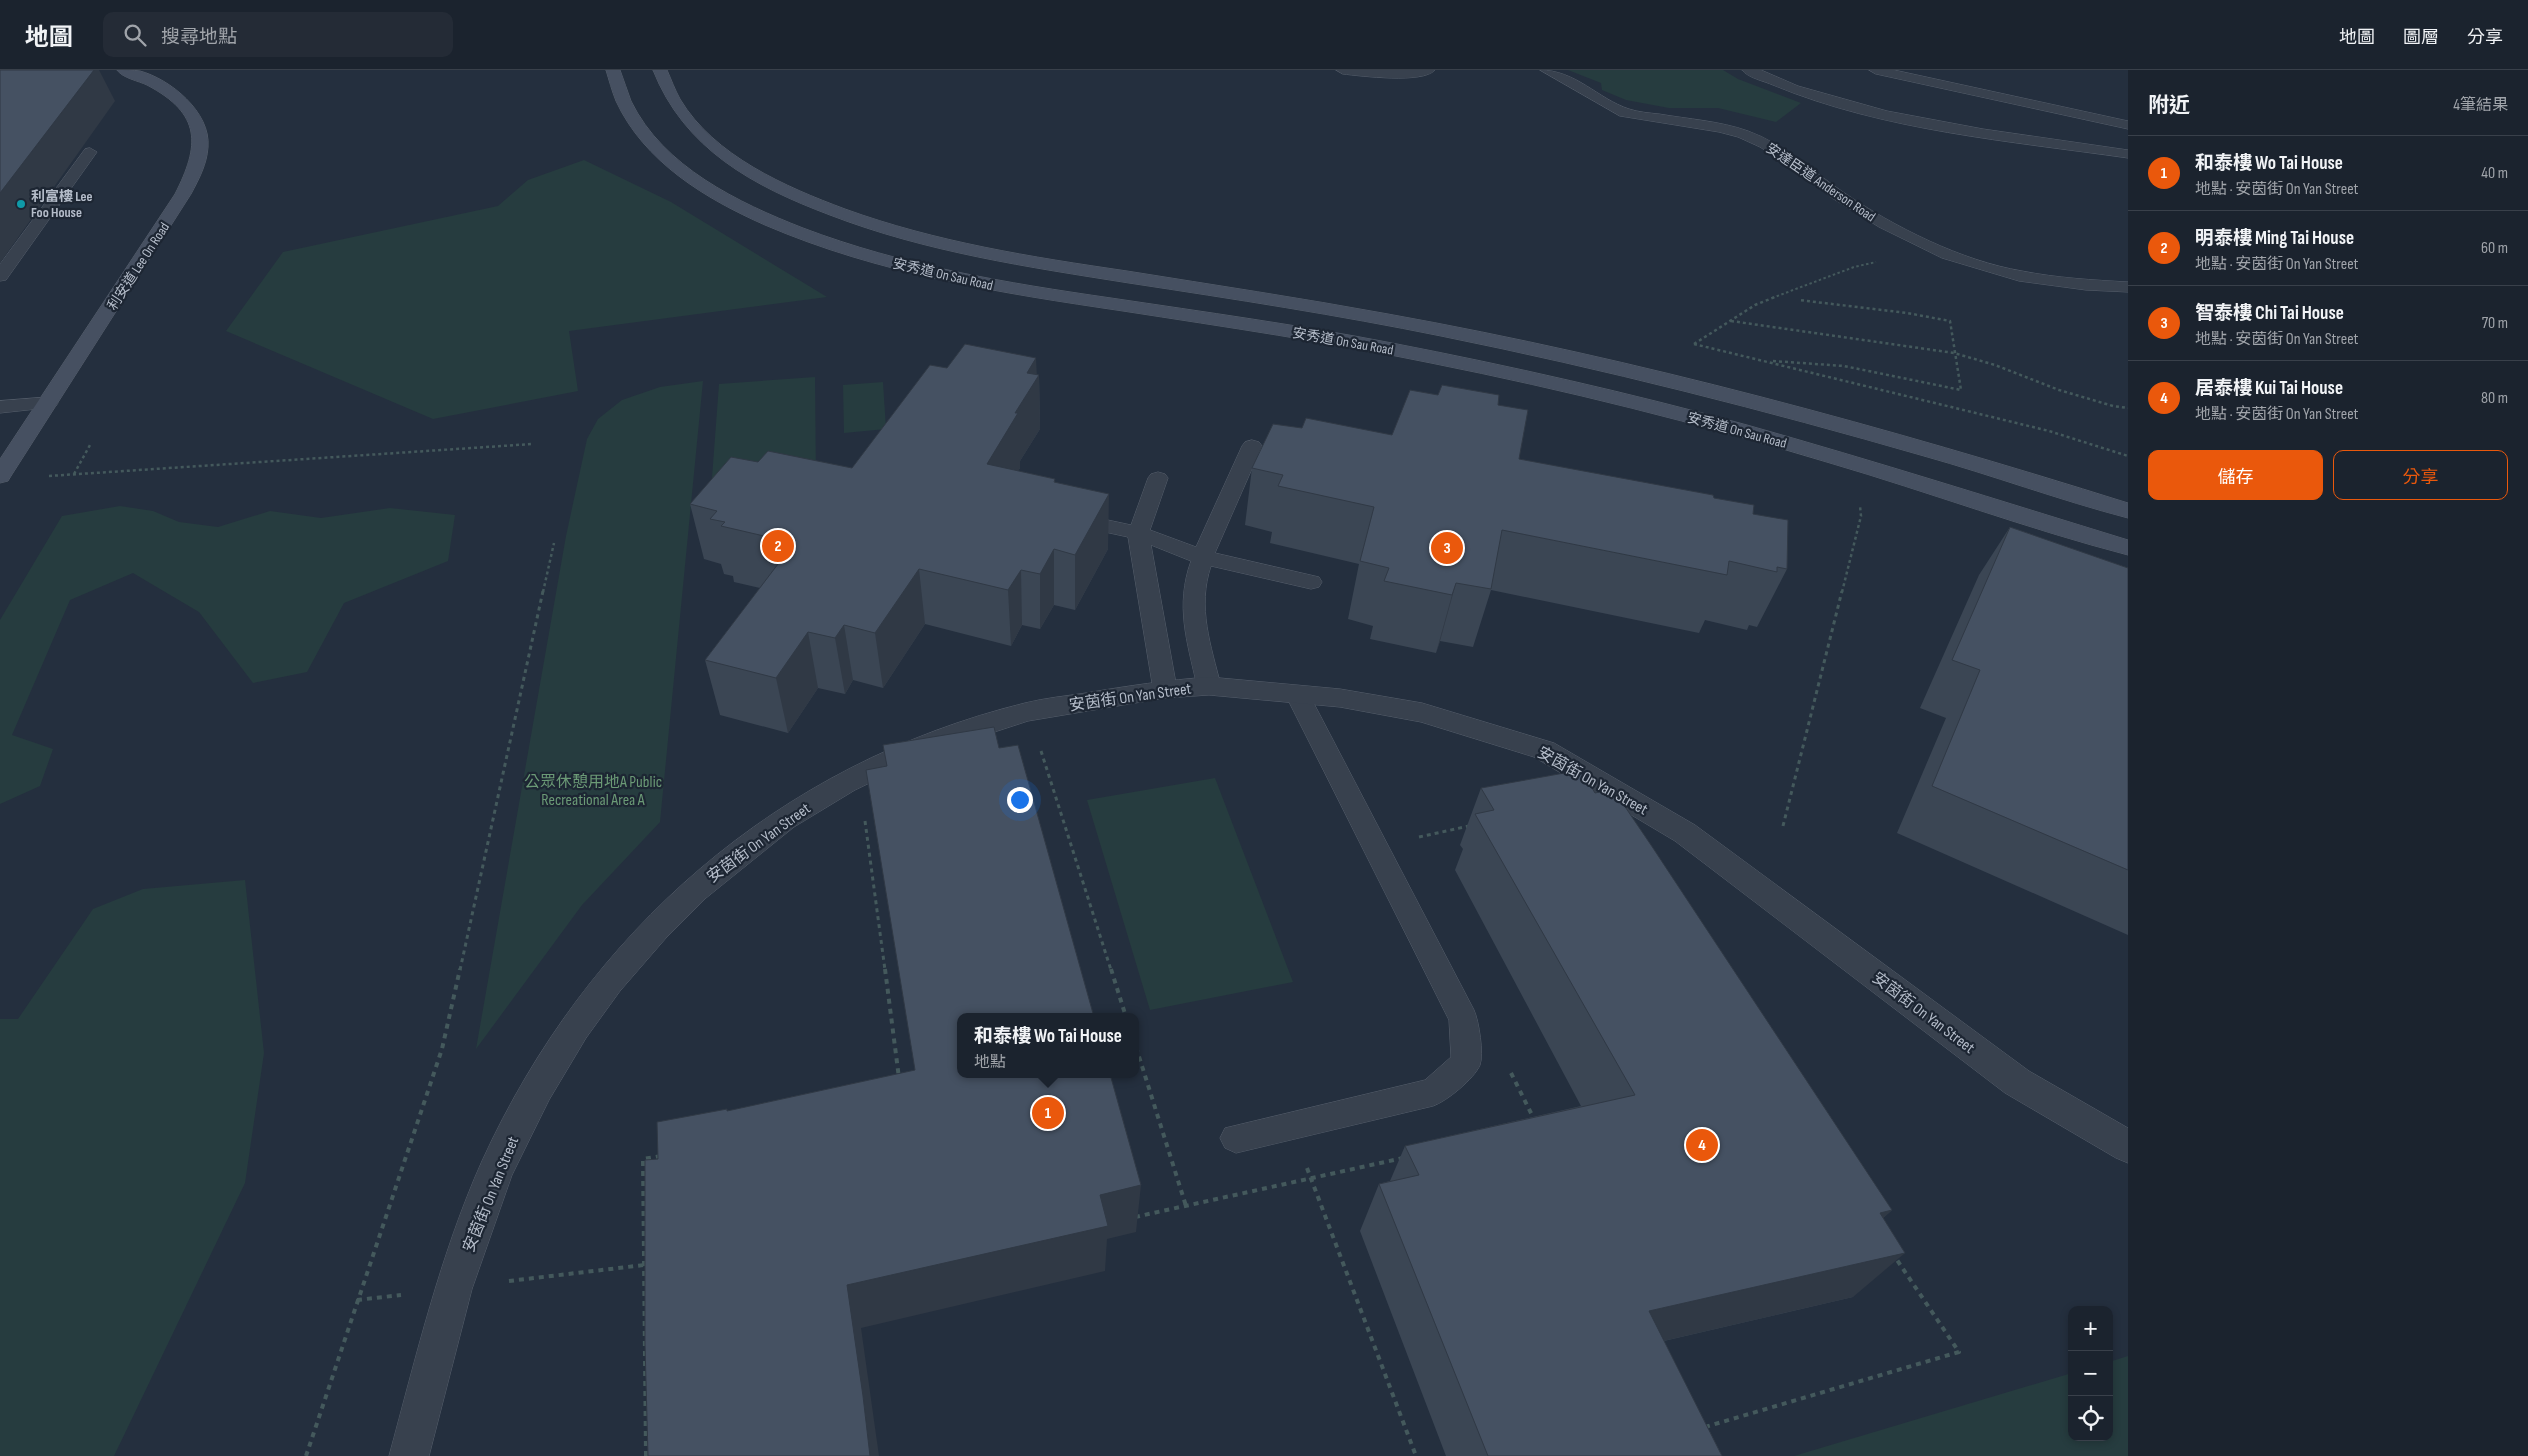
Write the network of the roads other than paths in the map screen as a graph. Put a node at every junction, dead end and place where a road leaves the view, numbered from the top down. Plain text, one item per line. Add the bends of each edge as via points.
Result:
1 (124, 70) edge
2 (613, 70) edge
3 (660, 70) edge
4 (1343, 70) edge
5 (1428, 70) edge
6 (1547, 70) edge
7 (1749, 70) edge
8 (1876, 70) edge
9 (2128, 125) edge
10 (90, 152) dead end
11 (2128, 154) edge
12 (1, 273) edge
13 (2128, 287) edge
14 (48, 404) junction
15 (0, 408) edge
16 (1252, 446) dead end
17 (0, 476) edge
18 (1158, 478) dead end
19 (2128, 511) edge
20 (1054, 514) edge
21 (1138, 533) junction
22 (2128, 548) edge
23 (1202, 557) junction
24 (1311, 582) dead end
25 (1209, 686) junction
26 (1165, 689) junction
27 (1297, 694) junction
28 (1236, 1138) dead end
29 (2128, 1147) edge
30 (409, 1456) edge

1 - 14 main road, 利安道 Lee On Road via 181,99 193,117 200,139 198,161 184,194
2 - 22 main road, 安秀道 On Sau Road via 625,106 636,125 670,161 739,207 834,246 914,269 998,287 1343,340 1555,384 1735,428
3 - 19 main road, 安秀道 On Sau Road via 677,108 697,132 726,155 805,199 882,228 995,255 1299,303 1504,343 1793,413
4 - 5 lane via 1390,75
6 - 13 lane, 安達臣道 Anderson Road via 1625,113 1720,128 1765,144 1837,195 1885,224 1935,248 2019,276
7 - 11 lane via 1816,97 1910,120
8 - 9 lane
10 - 12 lane
14 - 15 street
14 - 17 main road, 利安道 Lee On Road
16 - 23 lane
18 - 21 lane
20 - 21 lane
21 - 23 lane
21 - 26 lane
23 - 24 lane
23 - 25 lane via 1193,606
25 - 26 street, 安茵街 On Yan Street
25 - 27 street, 安茵街 On Yan Street
26 - 30 street, 安茵街 On Yan Street via 1028,712 903,755 784,819 733,856 654,929 609,981 575,1028 537,1089 496,1170 453,1289
27 - 28 lane via 1464,1018 1466,1062 1433,1092
27 - 29 street, 安茵街 On Yan Street via 1340,698 1422,713 1544,750 1685,833 2017,1082

